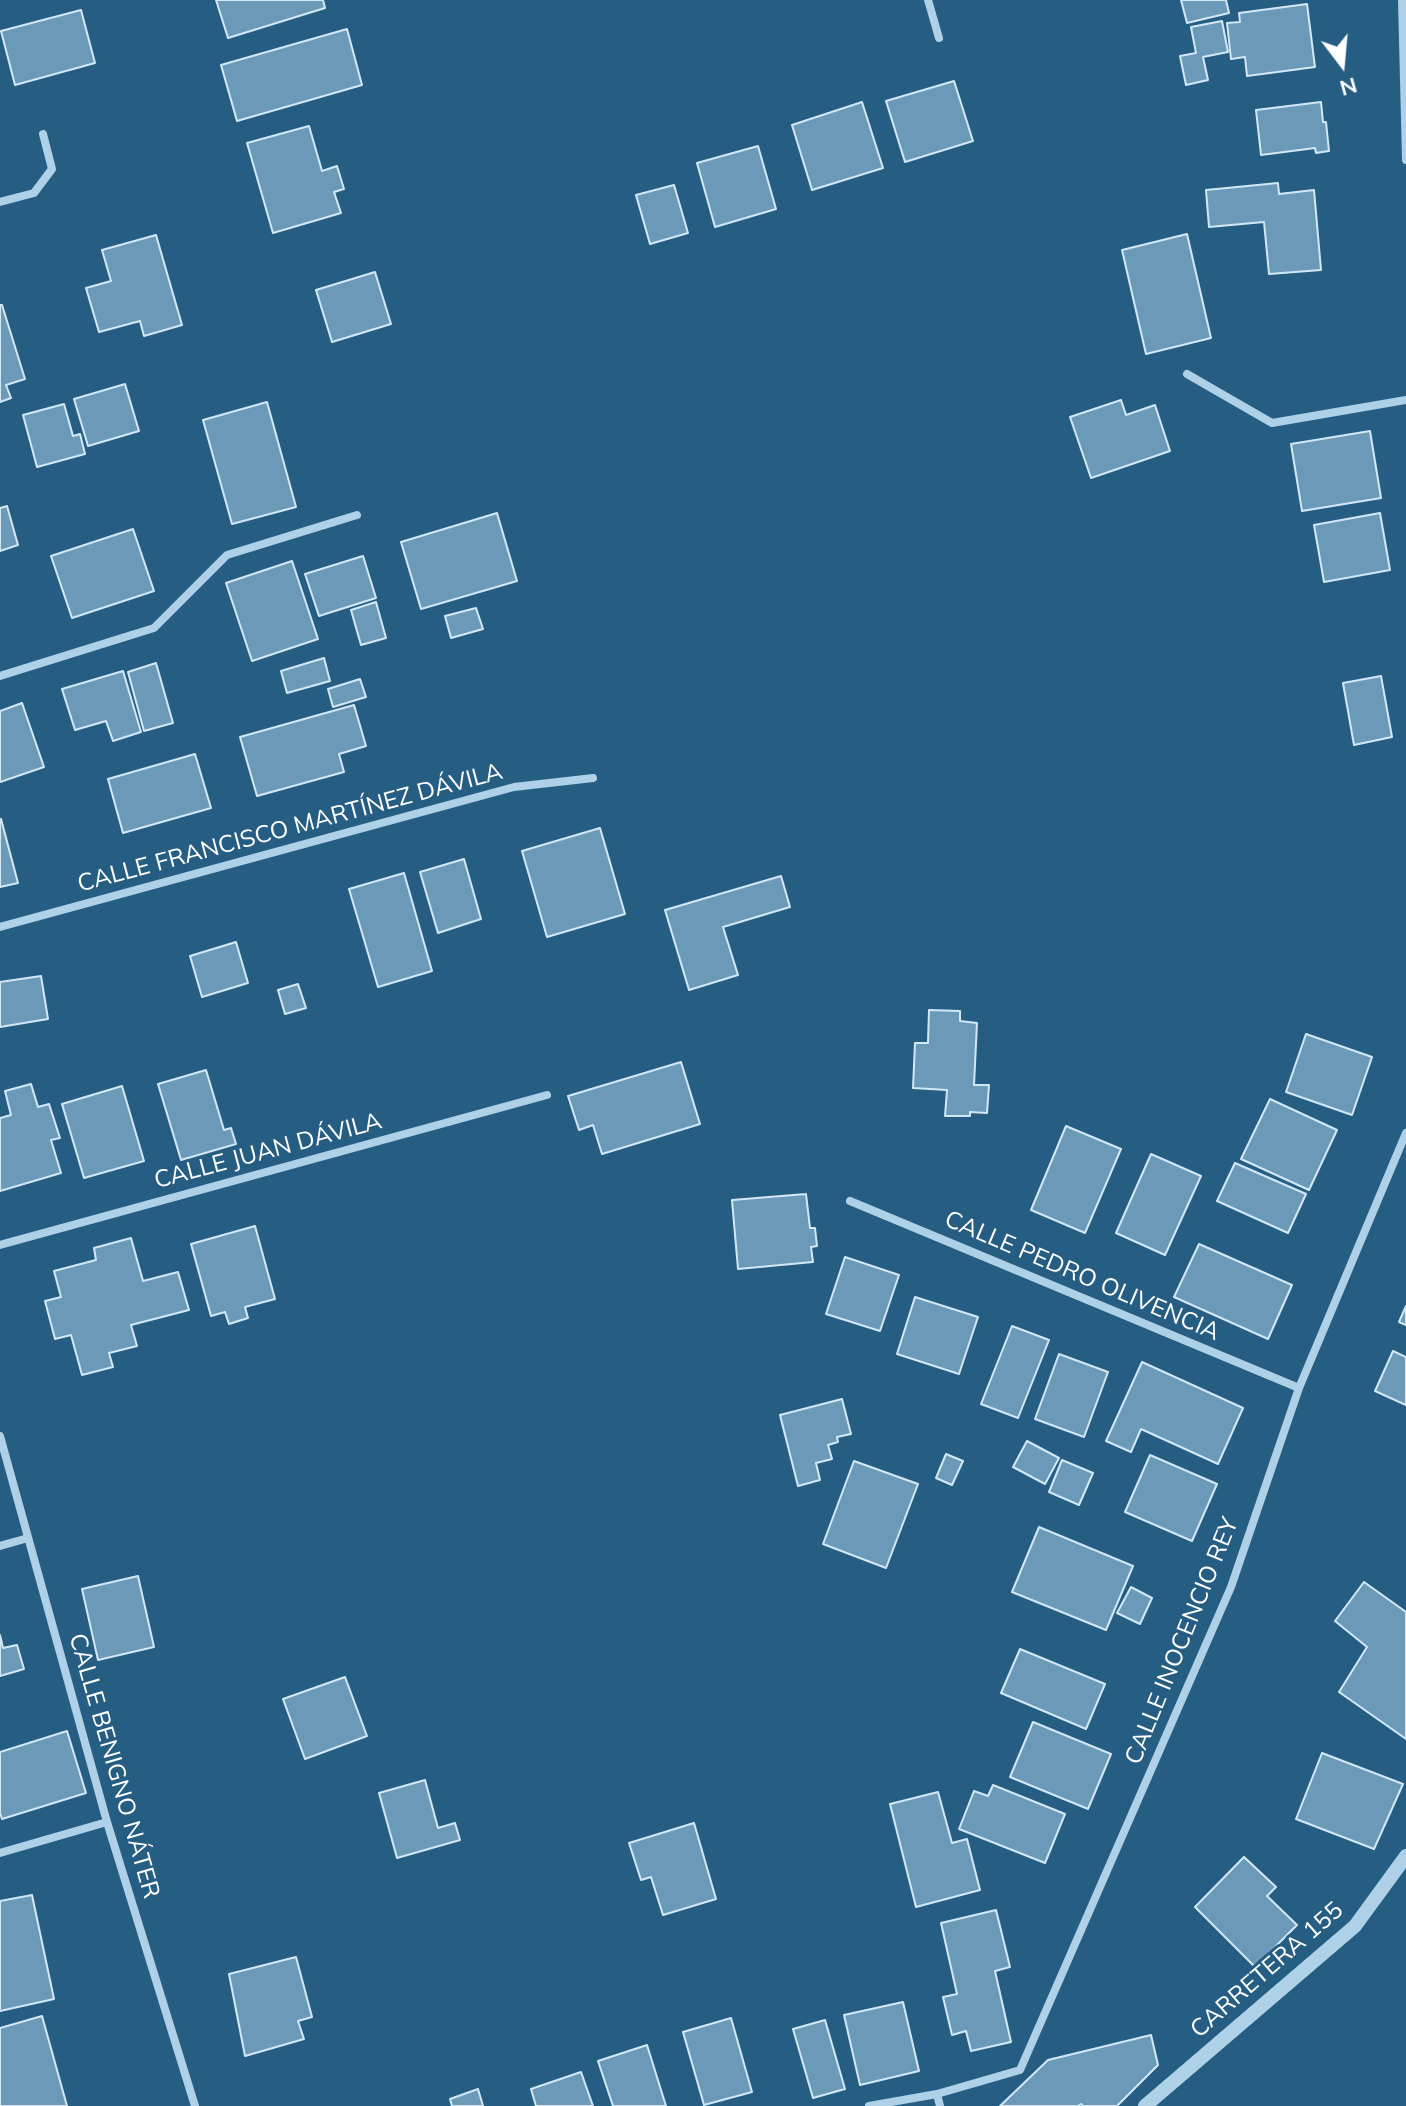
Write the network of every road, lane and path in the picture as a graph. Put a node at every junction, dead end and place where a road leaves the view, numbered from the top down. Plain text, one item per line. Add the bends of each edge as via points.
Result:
1 (928, 0) edge
2 (1402, 0) edge
3 (939, 38) dead end
4 (43, 134) dead end
5 (1406, 160) edge
6 (0, 202) edge
7 (1187, 374) dead end
8 (1406, 400) edge
9 (357, 515) dead end
10 (0, 676) edge
11 (593, 778) dead end
12 (0, 927) edge
13 (547, 1095) dead end
14 (1406, 1133) edge
15 (850, 1201) dead end
16 (0, 1245) edge
17 (1299, 1388) junction
18 (0, 1436) edge
19 (28, 1538) junction
20 (0, 1546) edge
21 (107, 1822) junction
22 (0, 1853) edge
23 (1406, 1856) edge
24 (937, 2094) junction
25 (195, 2106) edge
26 (869, 2106) edge
27 (940, 2106) edge
28 (1145, 2106) edge

1 - 3 street
2 - 5 street
4 - 6 street via 52,169 34,193
7 - 8 street via 1272,423
9 - 10 street via 227,555 154,628
11 - 12 street, CALLE FRANCISCO MARTÍNEZ DÁVILA via 514,787
13 - 16 street, CALLE JUAN DÁVILA
14 - 17 street, CALLE INOCENCIO REY
15 - 17 street, CALLE PEDRO OLIVENCIA
17 - 24 street, CALLE INOCENCIO REY via 1231,1587 1020,2070
18 - 19 street, CALLE BENIGNO NÁTER
19 - 20 street
19 - 21 street, CALLE BENIGNO NÁTER
21 - 22 street
21 - 25 street, CALLE BENIGNO NÁTER
23 - 28 street, CARRETERA 155 via 1355,1926
24 - 26 street
24 - 27 street

